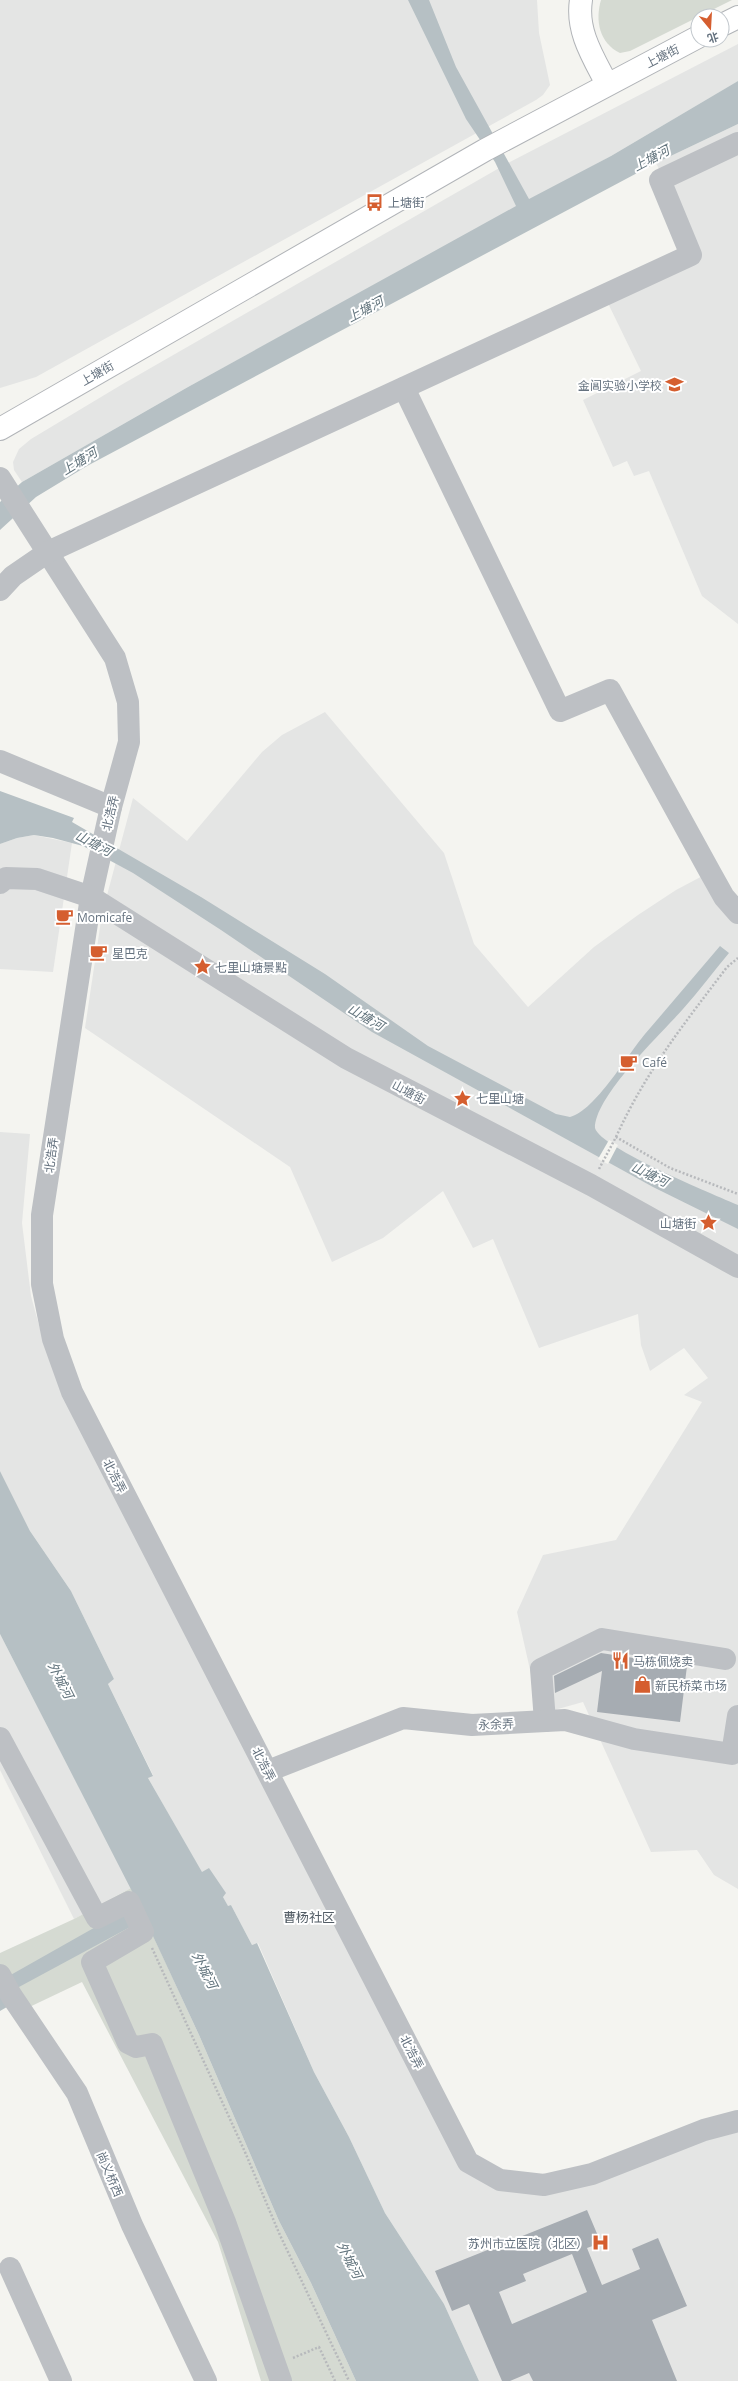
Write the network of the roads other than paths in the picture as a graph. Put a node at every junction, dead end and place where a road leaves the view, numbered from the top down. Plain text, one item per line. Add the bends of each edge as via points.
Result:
1 (581, 0) edge
2 (690, 41) edge
3 (607, 84) junction
4 (738, 143) edge
5 (404, 388) junction
6 (0, 429) edge
7 (0, 478) edge
8 (48, 552) junction
9 (0, 590) edge
10 (0, 761) edge
11 (109, 816) junction
12 (0, 883) edge
13 (91, 897) junction
14 (738, 913) edge
15 (738, 1267) edge
16 (725, 1659) dead end
17 (738, 1716) edge
18 (544, 1722) junction
19 (0, 1738) edge
20 (268, 1771) junction
21 (4, 1982) edge
22 (738, 2121) edge
23 (10, 2268) dead end
24 (278, 2373) edge
25 (61, 2381) edge
26 (206, 2381) edge

1 - 3 main road via 580,17 584,37
2 - 3 main road, 上塘街
3 - 6 main road, 上塘街 via 494,145
4 - 5 street via 660,180 691,256
5 - 8 street
5 - 14 street via 560,711 610,690 724,897
7 - 8 street, 北浩弄
8 - 9 street via 13,576
8 - 11 street, 北浩弄 via 115,658 128,702 129,742
10 - 11 street
11 - 13 street, 北浩弄
12 - 13 street, 山塘街 via 6,878 37,879
13 - 15 street, 山塘街 via 346,1058 591,1185
13 - 20 street, 北浩弄 via 42,1215 42,1284 53,1338 72,1392
16 - 18 street via 602,1639 541,1668
17 - 18 street, 永余弄 via 732,1754 634,1739 565,1720
18 - 20 street, 永余弄 via 472,1725 402,1718
19 - 24 street via 97,1918 129,1902 143,1932 92,1962 128,2044 136,2048 152,2044 225,2222
20 - 22 street, 北浩弄 via 468,2162 500,2180 544,2185 592,2174 704,2130
21 - 26 street, 尚义桥西 via 76,2093 132,2225
23 - 25 street

